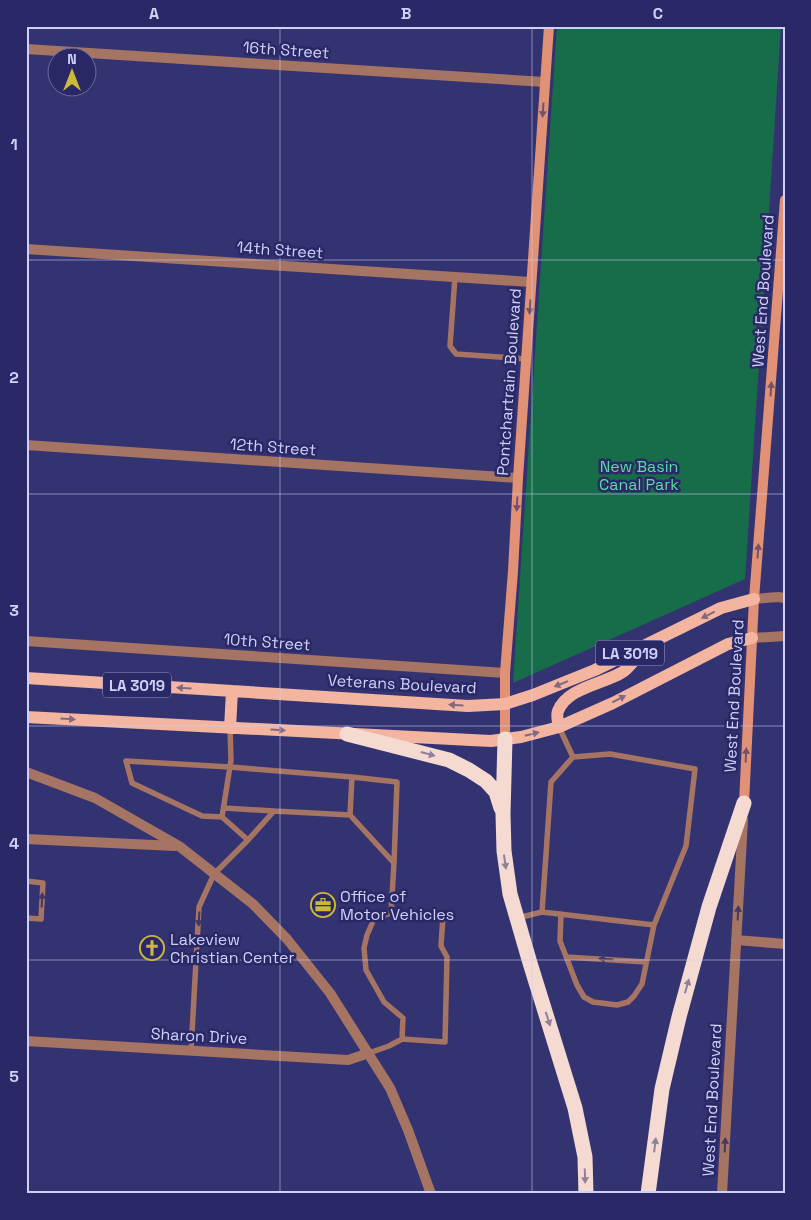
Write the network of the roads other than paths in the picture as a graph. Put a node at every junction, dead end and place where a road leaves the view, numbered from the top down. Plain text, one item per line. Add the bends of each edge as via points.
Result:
1 (548, 26) edge
2 (26, 49) edge
3 (545, 82) junction
4 (785, 200) edge
5 (26, 249) edge
6 (455, 276) junction
7 (531, 282) junction
8 (782, 292) edge
9 (526, 359) junction
10 (26, 445) edge
11 (518, 478) junction
12 (785, 598) edge
13 (754, 599) junction
14 (785, 636) edge
15 (752, 638) junction
16 (26, 641) edge
17 (648, 644) junction
18 (505, 673) junction
19 (26, 678) edge
20 (232, 691) junction
21 (505, 704) junction
22 (26, 717) edge
23 (558, 726) junction
24 (230, 728) junction
25 (347, 734) junction
26 (505, 739) junction
27 (573, 757) junction
28 (230, 767) junction
29 (26, 772) edge
30 (352, 777) junction
31 (744, 803) junction
32 (224, 808) junction
33 (274, 811) junction
34 (503, 814) junction
35 (350, 815) junction
36 (222, 818) junction
37 (26, 839) edge
38 (248, 840) junction
39 (179, 846) junction
40 (394, 863) junction
41 (214, 874) junction
42 (26, 882) edge
43 (542, 912) junction
44 (392, 914) junction
45 (562, 914) junction
46 (26, 918) edge
47 (516, 918) junction
48 (654, 925) junction
49 (736, 940) junction
50 (785, 944) edge
51 (566, 956) junction
52 (646, 962) junction
53 (402, 1039) junction
54 (26, 1041) edge
55 (191, 1051) junction
56 (369, 1054) junction
57 (431, 1194) edge
58 (586, 1194) edge
59 (648, 1194) edge
60 (722, 1194) edge

1 - 3 main road, Pontchartrain Boulevard
2 - 3 street, 16th Street
3 -> 7 main road, Pontchartrain Boulevard
4 - 8 main road, West End Boulevard
5 - 6 street, 14th Street
6 - 7 street, 14th Street
6 - 9 lane via 450,346 456,354
7 -> 9 main road, Pontchartrain Boulevard
13 -> 8 main road, West End Boulevard
9 - 11 main road, Pontchartrain Boulevard
10 - 11 street, 12th Street
11 -> 18 main road, Pontchartrain Boulevard
12 - 13 street
13 - 15 main road, West End Boulevard
13 -> 17 main road, Veterans Boulevard / LA 3019 via 721,608
14 - 15 street
23 -> 15 main road, LA 3019 via 613,703 728,644
31 -> 15 main road, West End Boulevard
16 - 18 street, 10th Street
17 -> 21 main road, Veterans Boulevard / LA 3019 via 586,674
17 - 23 main road via 623,672 578,691 565,701 558,710
18 - 21 main road, Pontchartrain Boulevard
20 -> 19 main road, Veterans Boulevard / LA 3019
21 -> 20 main road, Veterans Boulevard / LA 3019 via 468,706
20 - 24 main road
21 - 26 main road, Pontchartrain Boulevard
22 -> 24 main road, LA 3019
26 -> 23 main road, LA 3019
23 - 27 lane
24 -> 25 main road, LA 3019
24 - 28 lane
25 - 26 main road, LA 3019
25 -> 34 highway via 432,755 462,766 486,781 496,792
26 - 34 highway
27 - 43 lane via 552,782
27 - 48 lane via 610,754 695,769 686,846
28 - 30 lane
28 - 32 lane
28 - 36 lane via 126,762 132,782 202,816
29 - 39 street via 95,798
30 - 35 lane
30 - 40 lane via 397,782
49 -> 31 street, West End Boulevard
59 -> 31 highway via 662,1089 678,1017 709,908
32 - 33 lane
32 - 36 lane
33 - 35 lane
33 - 38 lane
34 -> 47 highway via 504,852
35 - 40 lane
36 - 38 lane
37 - 39 street
38 - 41 lane
39 - 41 street
40 - 44 lane
41 -> 55 lane via 199,907
41 - 56 street via 253,904 288,939 330,993
46 -> 42 lane via 41,919 43,883
43 - 45 lane
43 - 47 lane
44 - 53 lane via 374,919 364,948 366,970 384,1002 403,1018
44 - 53 lane via 443,916 441,946 448,957 445,1042
45 - 48 lane
45 - 51 lane via 560,942
47 -> 58 highway via 575,1108 585,1157
48 - 52 lane
49 - 50 street
60 -> 49 street, West End Boulevard
52 -> 51 lane
51 - 52 lane via 584,997 593,1002 617,1005 634,996 642,984
53 - 56 lane
54 - 55 street, Sharon Drive
55 - 56 street, Sharon Drive via 348,1060
56 - 57 street via 394,1096

